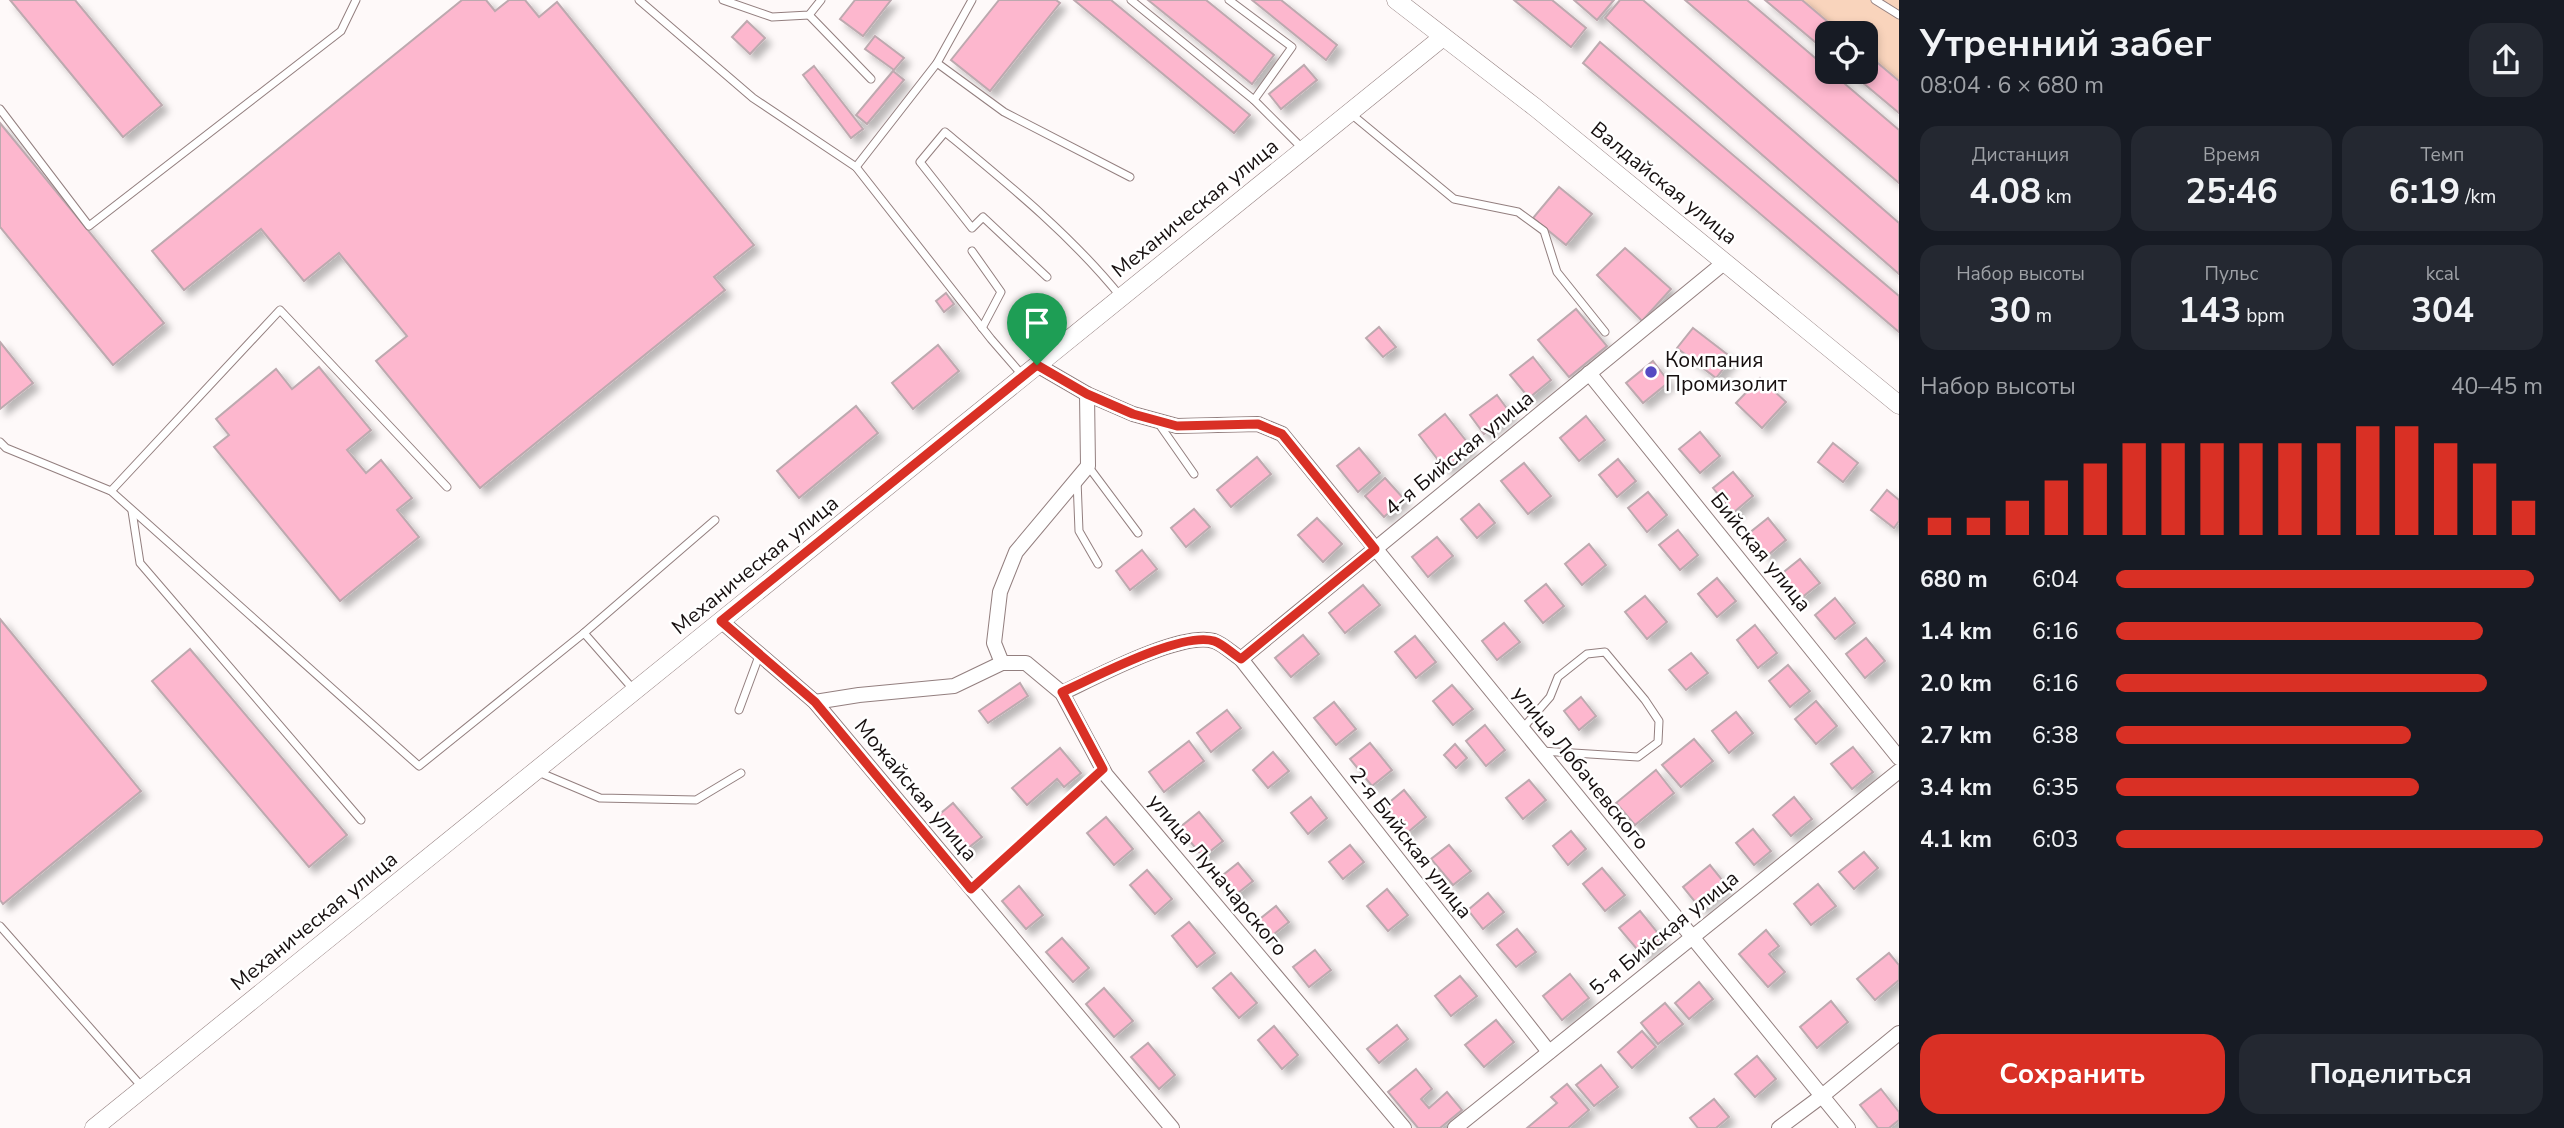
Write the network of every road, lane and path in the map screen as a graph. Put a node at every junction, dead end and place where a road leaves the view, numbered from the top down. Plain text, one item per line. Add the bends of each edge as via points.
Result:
1 (356, 0) edge
2 (639, 0) edge
3 (723, 0) edge
4 (821, 0) edge
5 (972, 0) edge
6 (1131, 0) edge
7 (1229, 0) edge
8 (1396, 0) edge
9 (1875, 0) edge
10 (809, 15) junction
11 (1899, 15) edge
12 (1443, 37) junction
13 (937, 63) junction
14 (872, 79) dead end
15 (1254, 100) junction
16 (0, 109) edge
17 (1350, 113) junction
18 (1304, 149) junction
19 (856, 167) junction
20 (1130, 177) dead end
21 (972, 251) dead end
22 (1725, 262) junction
23 (1046, 277) dead end
24 (1121, 297) junction
25 (982, 328) junction
26 (1605, 332) dead end
27 (1030, 371) junction
28 (1590, 373) junction
29 (1087, 394) junction
30 (1899, 405) edge
31 (1156, 420) junction
32 (0, 442) edge
33 (1088, 466) junction
34 (1194, 474) dead end
35 (1077, 480) junction
36 (447, 487) dead end
37 (111, 491) junction
38 (132, 510) junction
39 (715, 520) dead end
40 (1138, 533) dead end
41 (1375, 549) junction
42 (1098, 564) dead end
43 (721, 621) junction
44 (584, 633) junction
45 (759, 656) junction
46 (1241, 659) junction
47 (1002, 663) junction
48 (635, 691) junction
49 (1062, 692) junction
50 (815, 702) junction
51 (739, 710) dead end
52 (1522, 729) junction
53 (1540, 751) junction
54 (1899, 758) edge
55 (1103, 769) junction
56 (536, 771) junction
57 (1899, 771) edge
58 (741, 774) dead end
59 (361, 820) dead end
60 (971, 889) junction
61 (0, 926) edge
62 (1692, 937) junction
63 (1899, 1033) edge
64 (1549, 1052) junction
65 (143, 1088) junction
66 (1822, 1096) junction
67 (94, 1128) edge
68 (1172, 1128) edge
69 (1404, 1128) edge
70 (1455, 1128) edge
71 (1779, 1128) edge
72 (1848, 1128) edge

1 - 16 lane via 341,31 89,226
2 - 19 lane via 752,98
3 - 10 lane via 772,17
4 - 10 lane
5 - 13 lane
6 - 15 lane
7 - 15 lane via 1292,47
8 - 12 street, Валдайская улица
9 - 11 lane
10 - 14 lane
12 - 17 street, Механическая улица
12 - 22 street, Валдайская улица
13 - 19 lane
13 - 20 lane via 1004,112
15 - 18 lane
17 - 18 street, Механическая улица
17 - 26 lane via 1454,199 1518,212 1544,231 1558,272
18 - 24 street, Механическая улица
19 - 25 lane
21 - 25 lane via 1001,292
22 - 28 street, 4-я Бийская улица
22 - 30 street, Валдайская улица
23 - 24 lane via 983,217 972,228 920,162 945,132 1062,231
24 - 27 street, Механическая улица
25 - 27 lane
27 - 29 street
27 - 43 street, Механическая улица
28 - 41 street, 4-я Бийская улица
28 - 54 street, Бийская улица
29 - 31 street
29 - 33 street
31 - 34 lane
31 - 41 street, улица Лобачевского via 1177,426 1258,424 1282,434
32 - 37 lane
33 - 35 street
33 - 40 lane
35 - 42 lane via 1079,531
35 - 47 street via 1016,552 1000,592 994,643
36 - 37 lane via 280,310
37 - 38 lane
38 - 44 lane via 419,766
38 - 59 lane via 140,564
39 - 44 lane
41 - 46 street, 4-я Бийская улица
41 - 52 street, улица Лобачевского
43 - 45 street, Можайская улица
43 - 48 street, Механическая улица
44 - 48 lane
45 - 50 street, Можайская улица
45 - 51 lane
46 - 49 street via 1214,641 1185,641
46 - 64 street, 2-я Бийская улица
47 - 49 street, улица Луначарского via 1026,663
47 - 50 street via 954,686
48 - 56 street, Механическая улица
49 - 55 street, улица Луначарского
50 - 60 street, Можайская улица
52 - 53 street, улица Лобачевского
52 - 53 lane via 1550,697 1558,677 1587,654 1605,652 1659,721 1658,743 1638,757
53 - 62 street, улица Лобачевского
55 - 60 lane
55 - 69 street, улица Луначарского
56 - 58 lane via 600,798 696,800
56 - 65 street, Механическая улица
57 - 62 street, 5-я Бийская улица
60 - 68 street, Можайская улица
61 - 65 lane
62 - 64 street, 5-я Бийская улица
62 - 66 street, улица Лобачевского
63 - 66 street
64 - 70 street, 5-я Бийская улица
65 - 67 street, Механическая улица
66 - 71 street
66 - 72 street, улица Лобачевского

